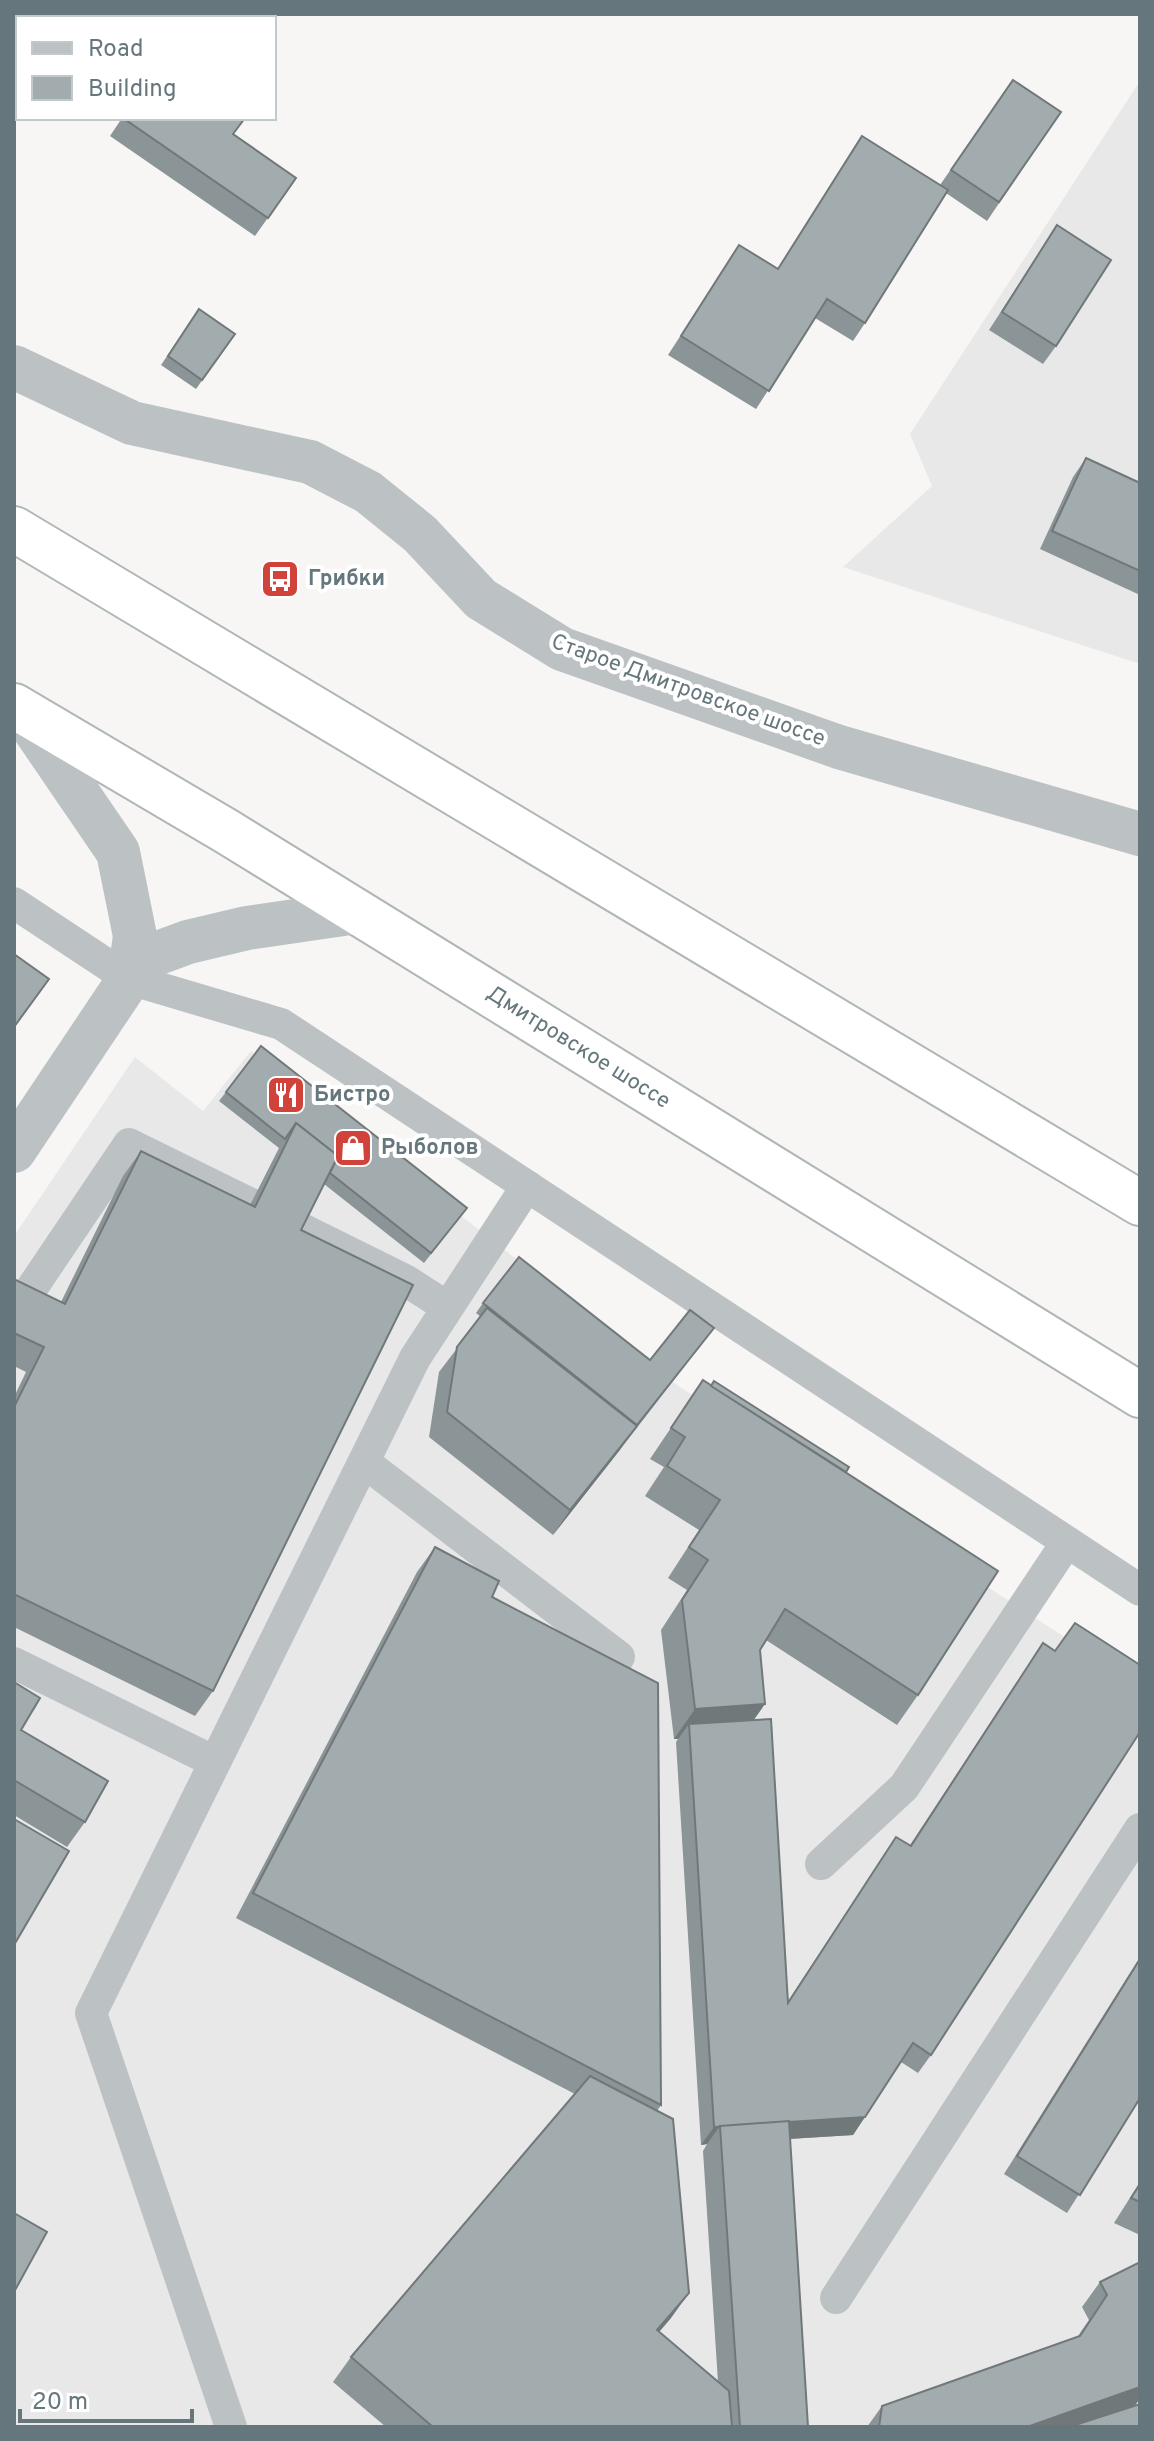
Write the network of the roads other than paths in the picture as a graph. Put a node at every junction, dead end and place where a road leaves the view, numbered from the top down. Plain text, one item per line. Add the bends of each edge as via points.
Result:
1 (14, 367) edge
2 (14, 529) edge
3 (18, 708) edge
4 (1140, 834) edge
5 (14, 903) edge
6 (357, 912) junction
7 (129, 979) junction
8 (14, 1151) edge
9 (527, 1186) junction
10 (1140, 1203) edge
11 (251, 1204) edge
12 (298, 1227) edge
13 (447, 1307) junction
14 (15, 1313) edge
15 (1140, 1395) edge
16 (364, 1462) junction
17 (1067, 1542) junction
18 (1140, 1590) edge
19 (619, 1657) dead end
20 (14, 1663) edge
21 (215, 1762) junction
22 (1140, 1829) edge
23 (821, 1864) dead end
24 (836, 2298) dead end
25 (231, 2427) edge

1 - 4 street, Старое Дмитровское шоссе via 132,423 310,462 357,486 420,534 481,599 562,649 839,747
2 - 10 highway
3 - 6 highway, Дмитровское шоссе
3 - 7 street via 118,852 135,936
5 - 7 lane
6 - 7 street via 188,942 150,956
6 - 15 highway, Дмитровское шоссе
7 - 8 street
7 - 9 lane via 281,1024
9 - 13 lane
9 - 17 lane
11 - 14 lane via 129,1144
12 - 13 lane
13 - 16 lane via 415,1358
16 - 19 lane
16 - 21 lane
17 - 18 lane
17 - 23 lane via 904,1787
20 - 21 lane
21 - 25 lane via 91,2013
22 - 24 lane

